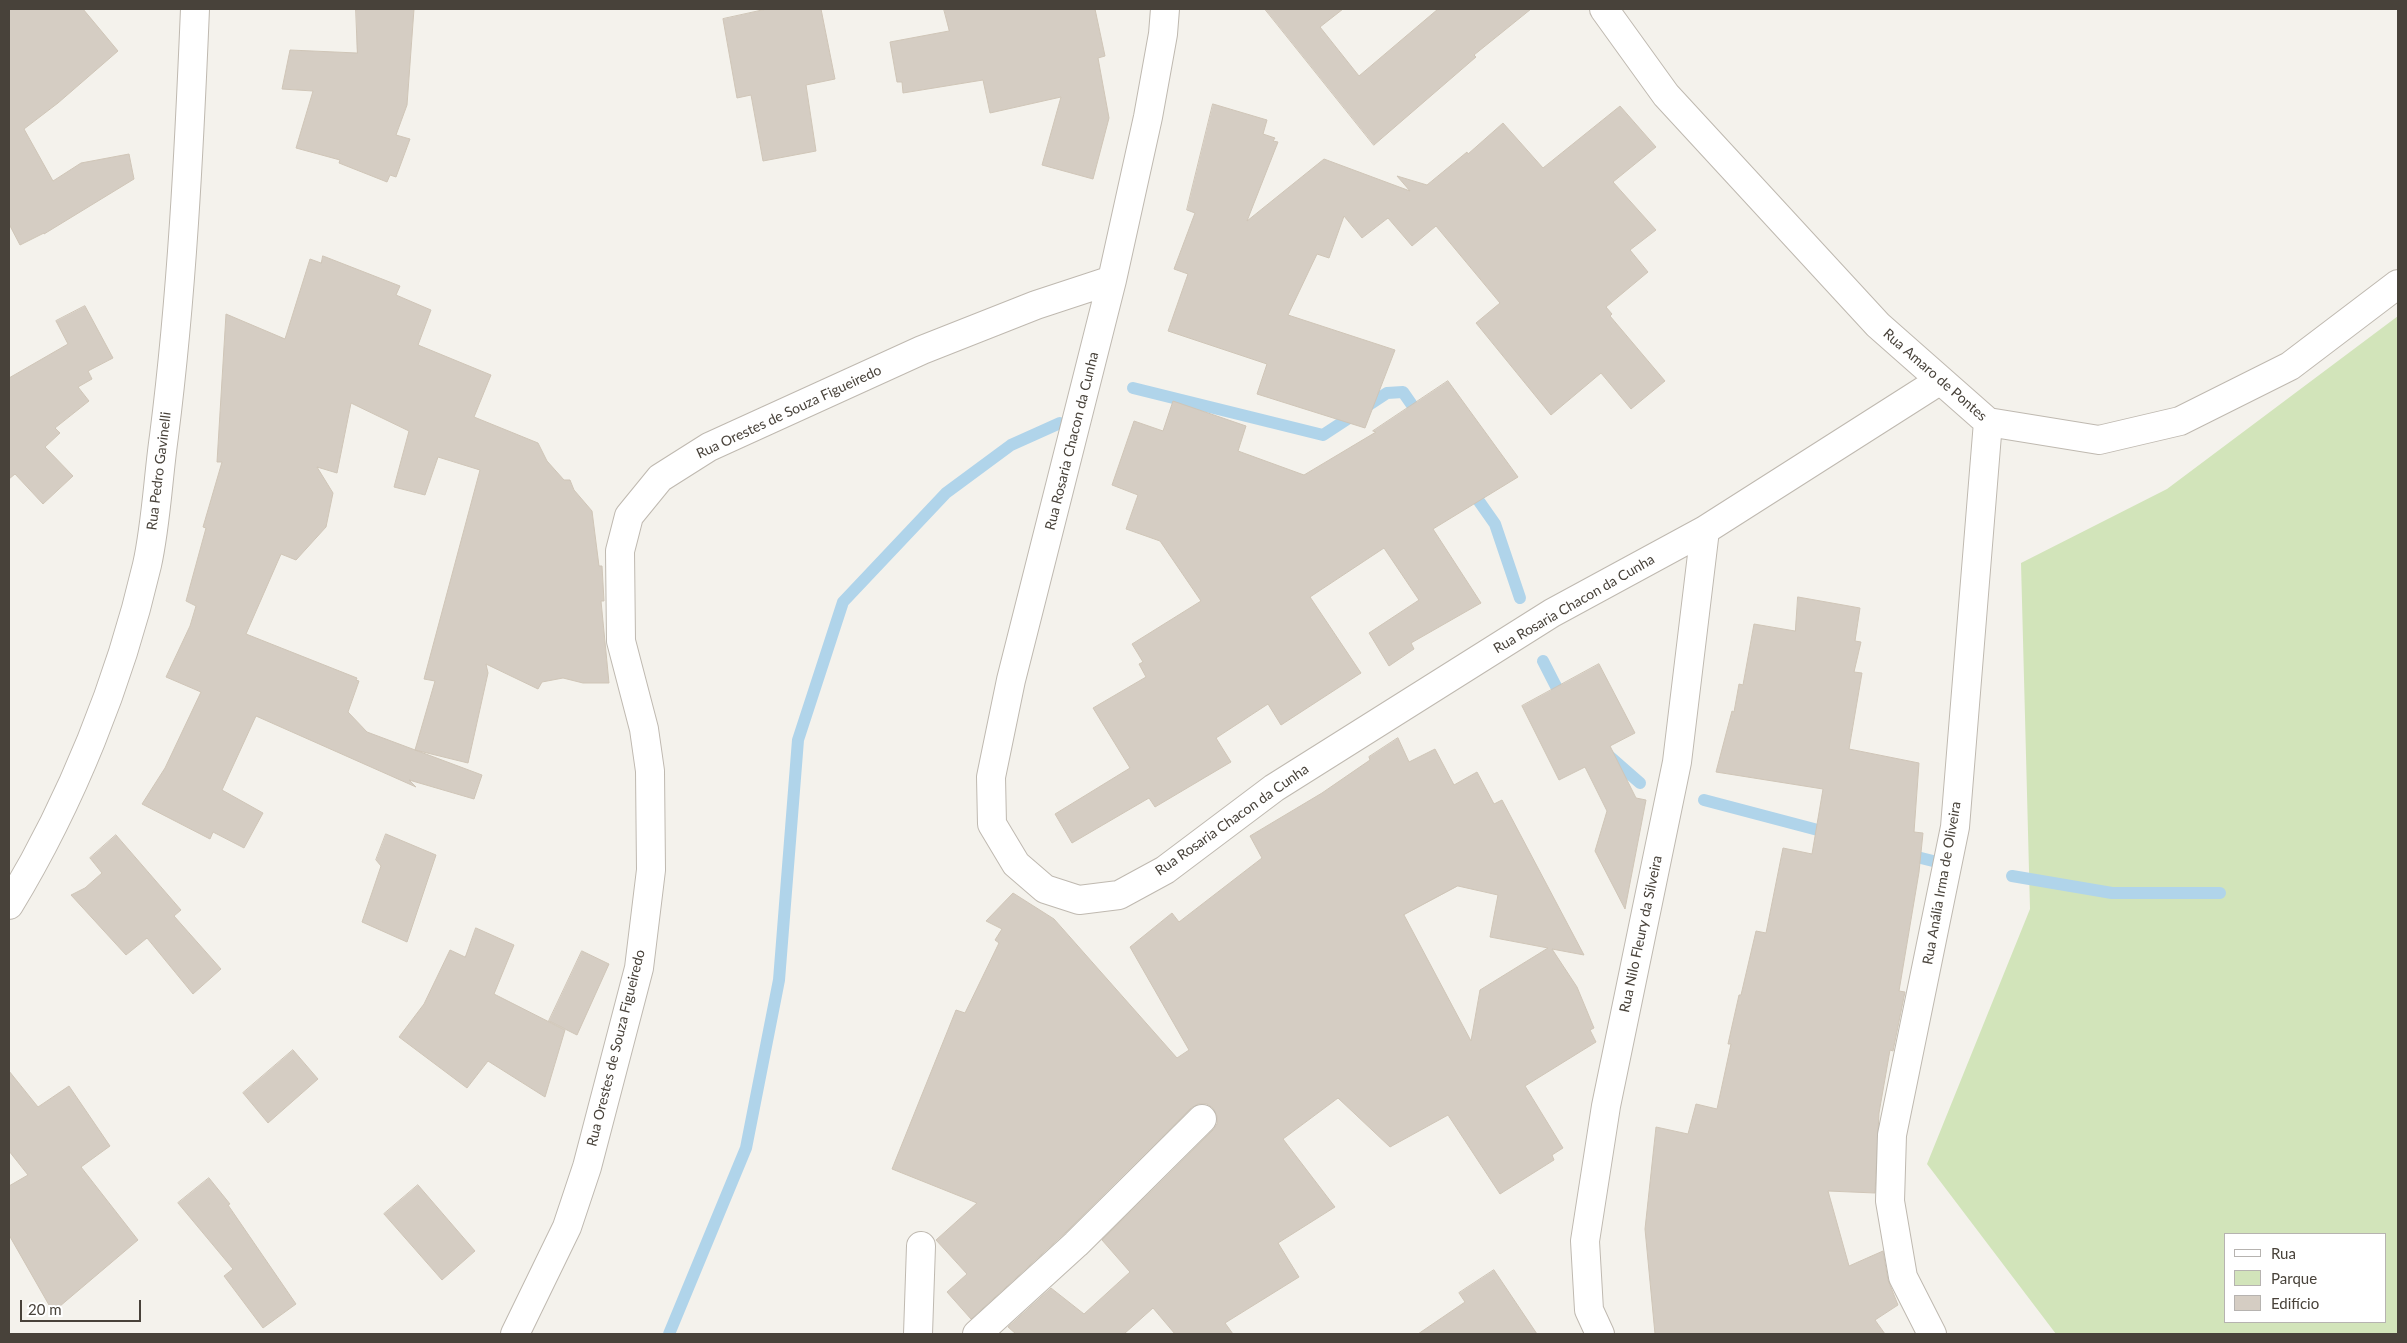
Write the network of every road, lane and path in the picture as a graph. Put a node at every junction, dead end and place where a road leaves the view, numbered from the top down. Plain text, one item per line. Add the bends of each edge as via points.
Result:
1 (195, 9) edge
2 (1164, 9) edge
3 (1604, 9) edge
4 (1112, 280) junction
5 (2398, 284) edge
6 (1939, 381) junction
7 (1988, 422) junction
8 (1705, 530) junction
9 (9, 905) edge
10 (1202, 1119) dead end
11 (921, 1246) dead end
12 (516, 1334) edge
13 (918, 1334) edge
14 (977, 1334) edge
15 (1600, 1334) edge
16 (1932, 1334) edge

1 - 9 street, Rua Pedro Gavinelli via 187,199 176,341 147,564 116,671 79,774
2 - 4 street, Rua Rosaria Chacon da Cunha via 1164,34
3 - 6 street, Rua Amaro de Pontes via 1666,95 1878,325
4 - 8 street, Rua Rosaria Chacon da Cunha via 1011,680 991,777 992,824 1016,864 1045,889 1079,900 1126,891 1164,870 1274,788 1543,619
4 - 12 street, Rua Orestes de Souza Figueiredo via 1036,305 922,350 709,446 660,478 629,516 620,551 622,641 644,729 651,780 651,870 639,968 587,1167 567,1226
5 - 7 street, Rua Amaro de Pontes via 2290,366 2180,421 2099,440
6 - 7 street, Rua Amaro de Pontes
6 - 8 street, Rua Rosaria Chacon da Cunha
7 - 16 street, Rua Anália Irma de Oliveira via 1955,827 1892,1135 1890,1201 1904,1277
8 - 15 street, Rua Nilo Fleury da Silveira via 1677,762 1606,1106 1585,1241 1589,1310
10 - 14 street via 1070,1250
11 - 13 street

